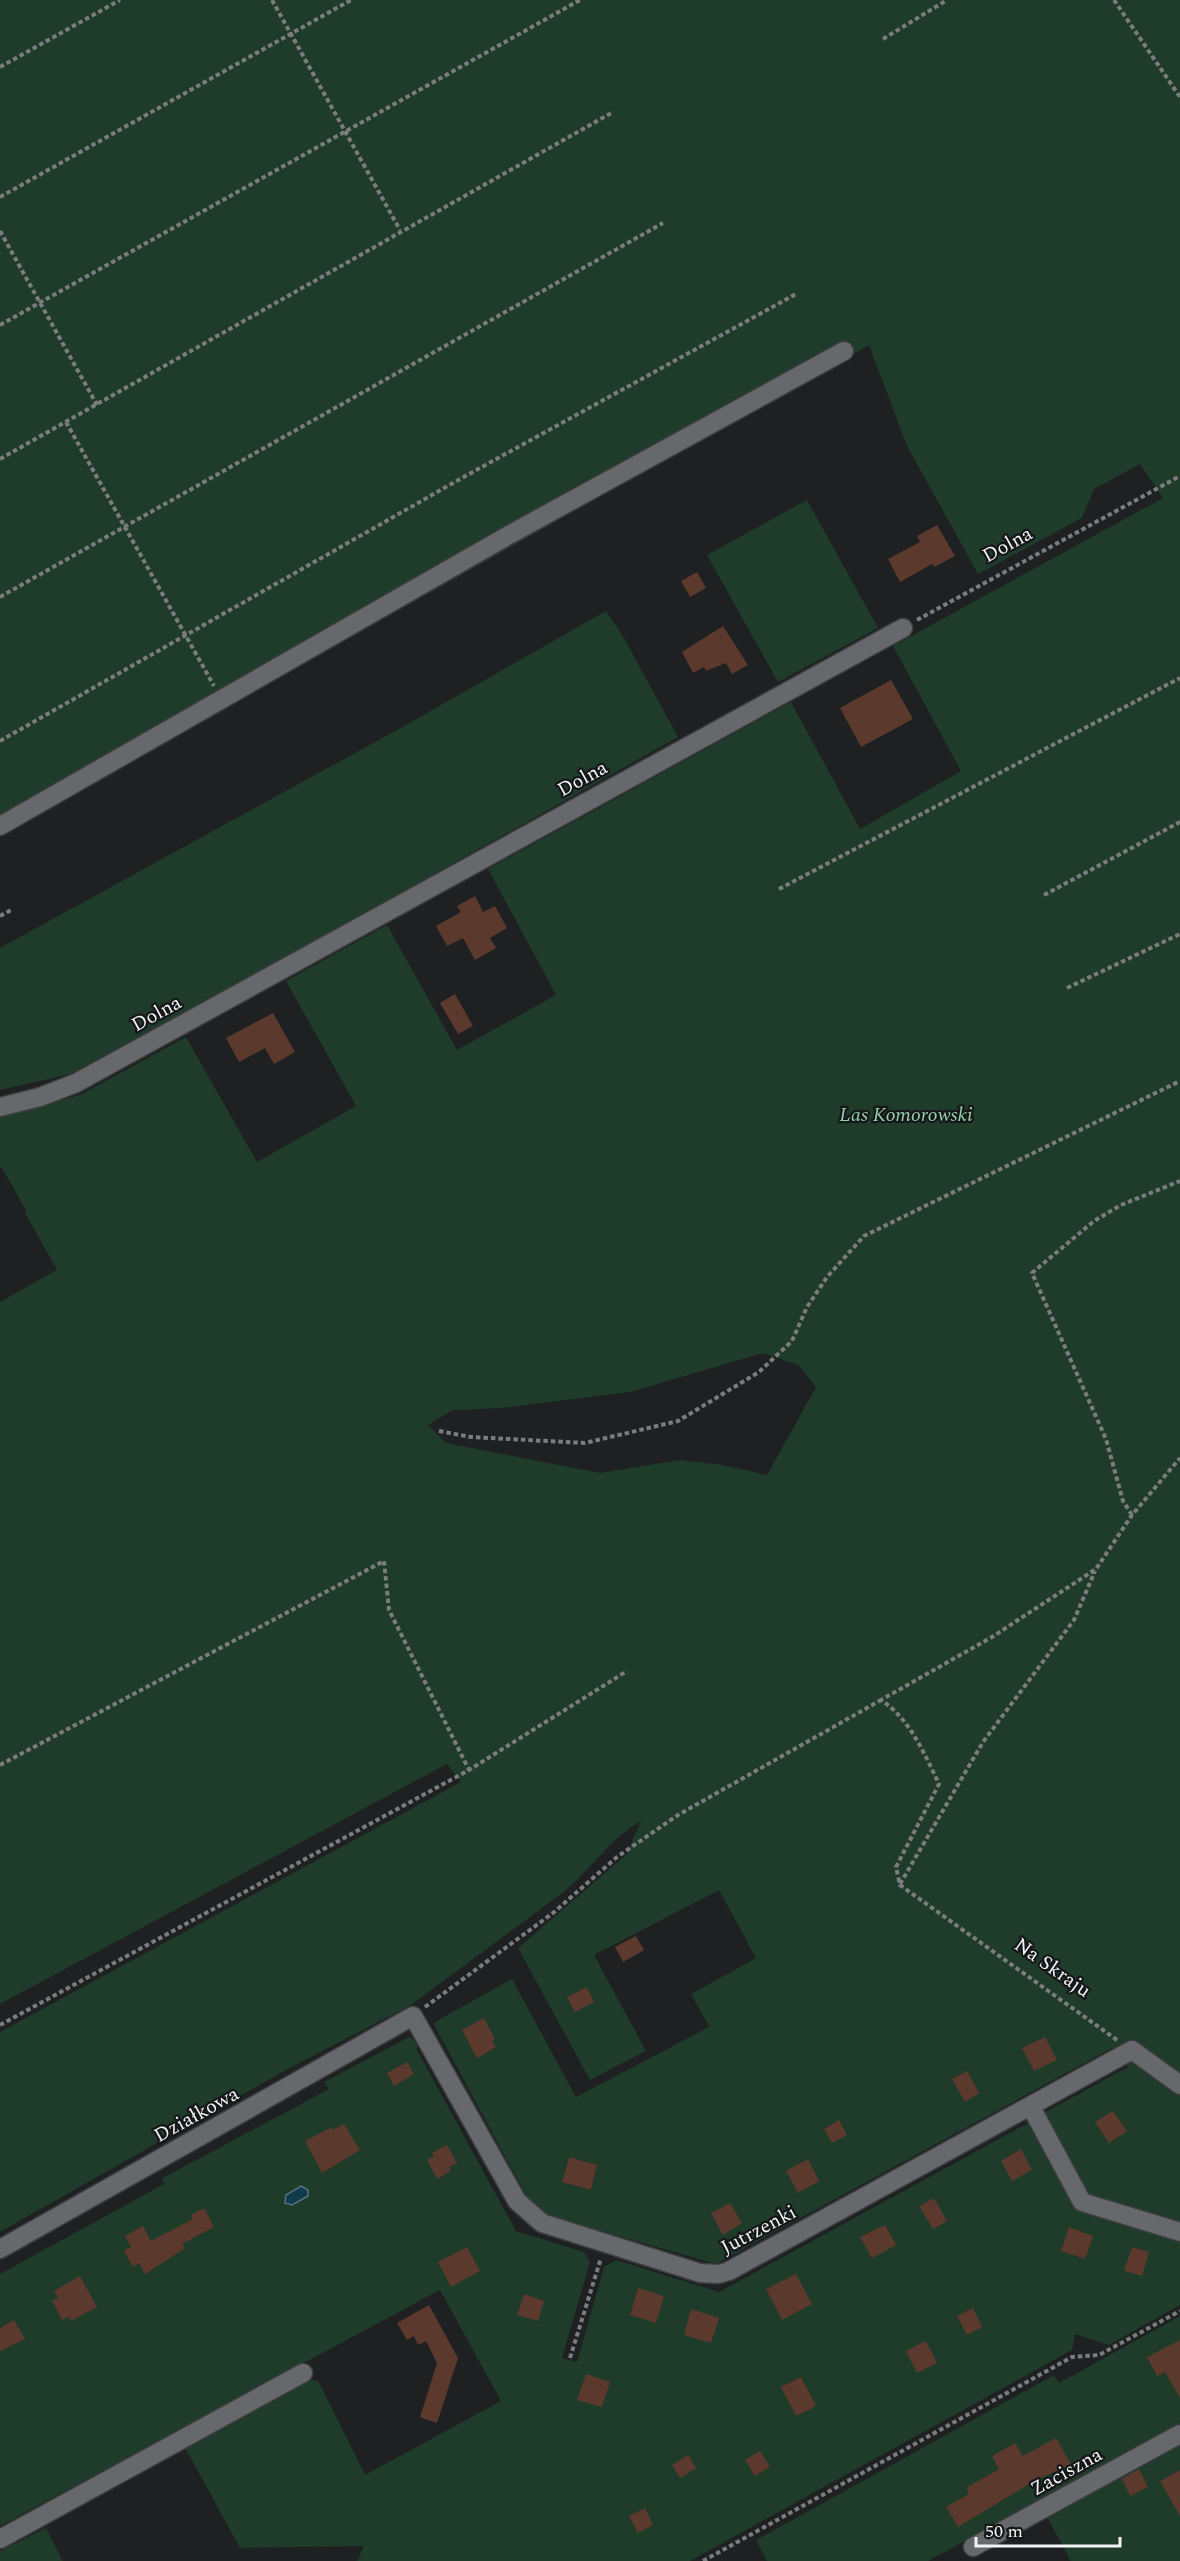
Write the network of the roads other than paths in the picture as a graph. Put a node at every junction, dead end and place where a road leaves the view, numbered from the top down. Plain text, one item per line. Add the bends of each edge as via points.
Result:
1 (844, 351) dead end
2 (903, 628) road end
3 (0, 826) edge
4 (0, 1107) edge
5 (413, 2016) joint
6 (1180, 2085) edge
7 (1031, 2107) junction
8 (1180, 2232) edge
9 (0, 2249) edge
10 (303, 2373) dead end
11 (1180, 2434) edge
12 (0, 2539) edge
13 (973, 2547) dead end

1 - 3 street via 507,536
2 - 4 street, Dolna via 76,1083
5 - 7 street, Jutrzenki via 517,2201 542,2223 700,2273 729,2271
5 - 9 street, Działkowa
6 - 7 street, Jutrzenki via 1132,2050
7 - 8 street via 1082,2202
10 - 12 street
11 - 13 street, Zaciszna

